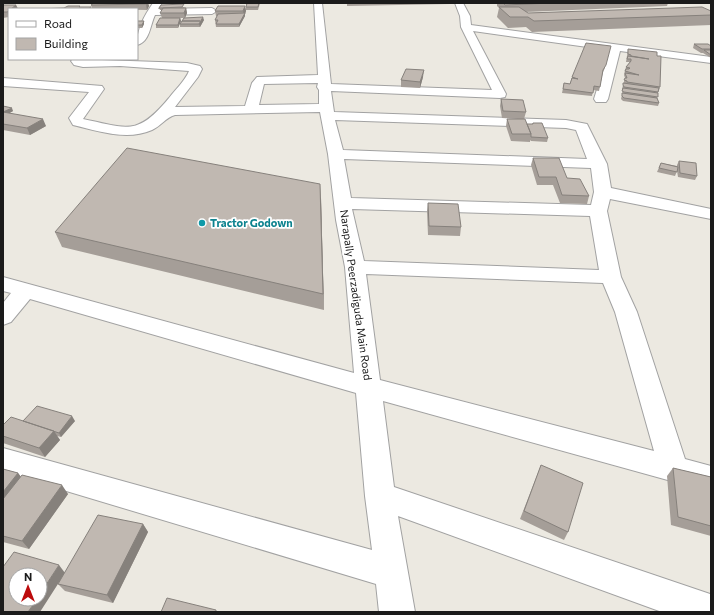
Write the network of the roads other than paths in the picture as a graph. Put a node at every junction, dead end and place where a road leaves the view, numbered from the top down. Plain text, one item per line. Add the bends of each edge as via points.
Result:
1 (158, 3) edge
2 (318, 3) edge
3 (459, 3) edge
4 (214, 7) edge
5 (152, 12) junction
6 (468, 20) junction
7 (206, 22) dead end
8 (138, 41) edge
9 (615, 48) junction
10 (79, 60) edge
11 (711, 60) edge
12 (121, 61) edge
13 (3, 82) edge
14 (98, 89) junction
15 (325, 97) junction
16 (601, 99) dead end
17 (251, 109) junction
18 (163, 114) junction
19 (336, 154) junction
20 (599, 164) junction
21 (600, 202) junction
22 (344, 203) junction
23 (711, 214) edge
24 (355, 267) junction
25 (611, 277) junction
26 (3, 284) edge
27 (26, 290) junction
28 (3, 317) edge
29 (368, 386) junction
30 (3, 460) edge
31 (674, 469) junction
32 (711, 480) edge
33 (380, 496) junction
34 (392, 572) junction
35 (398, 612) edge
36 (710, 612) edge

1 - 5 street
2 - 15 street, Narapally Peerzadiguda Main Road
3 - 6 street
4 - 5 street
4 - 7 street
5 - 8 street
6 - 9 street
6 - 15 street via 500,94
9 - 11 street
9 - 16 street
10 - 12 street via 78,63 83,64
12 - 14 street
12 - 18 street via 188,66 196,69
13 - 14 street
14 - 18 street via 76,118 78,122 127,132 149,126
15 - 17 street
15 - 17 street via 261,80
15 - 19 street, Narapally Peerzadiguda Main Road
15 - 20 street via 582,127
17 - 18 street via 185,110
19 - 20 street
19 - 22 street, Narapally Peerzadiguda Main Road
20 - 21 street
21 - 22 street
21 - 23 street
21 - 25 street
22 - 24 street, Narapally Peerzadiguda Main Road
24 - 25 street
24 - 29 street, Narapally Peerzadiguda Main Road
25 - 31 street via 626,312
26 - 27 street
27 - 28 street
27 - 29 street
29 - 31 street
29 - 33 street, Narapally Peerzadiguda Main Road
30 - 34 street
31 - 32 street
33 - 34 street, Narapally Peerzadiguda Main Road
33 - 36 street
34 - 35 street, Narapally Peerzadiguda Main Road

